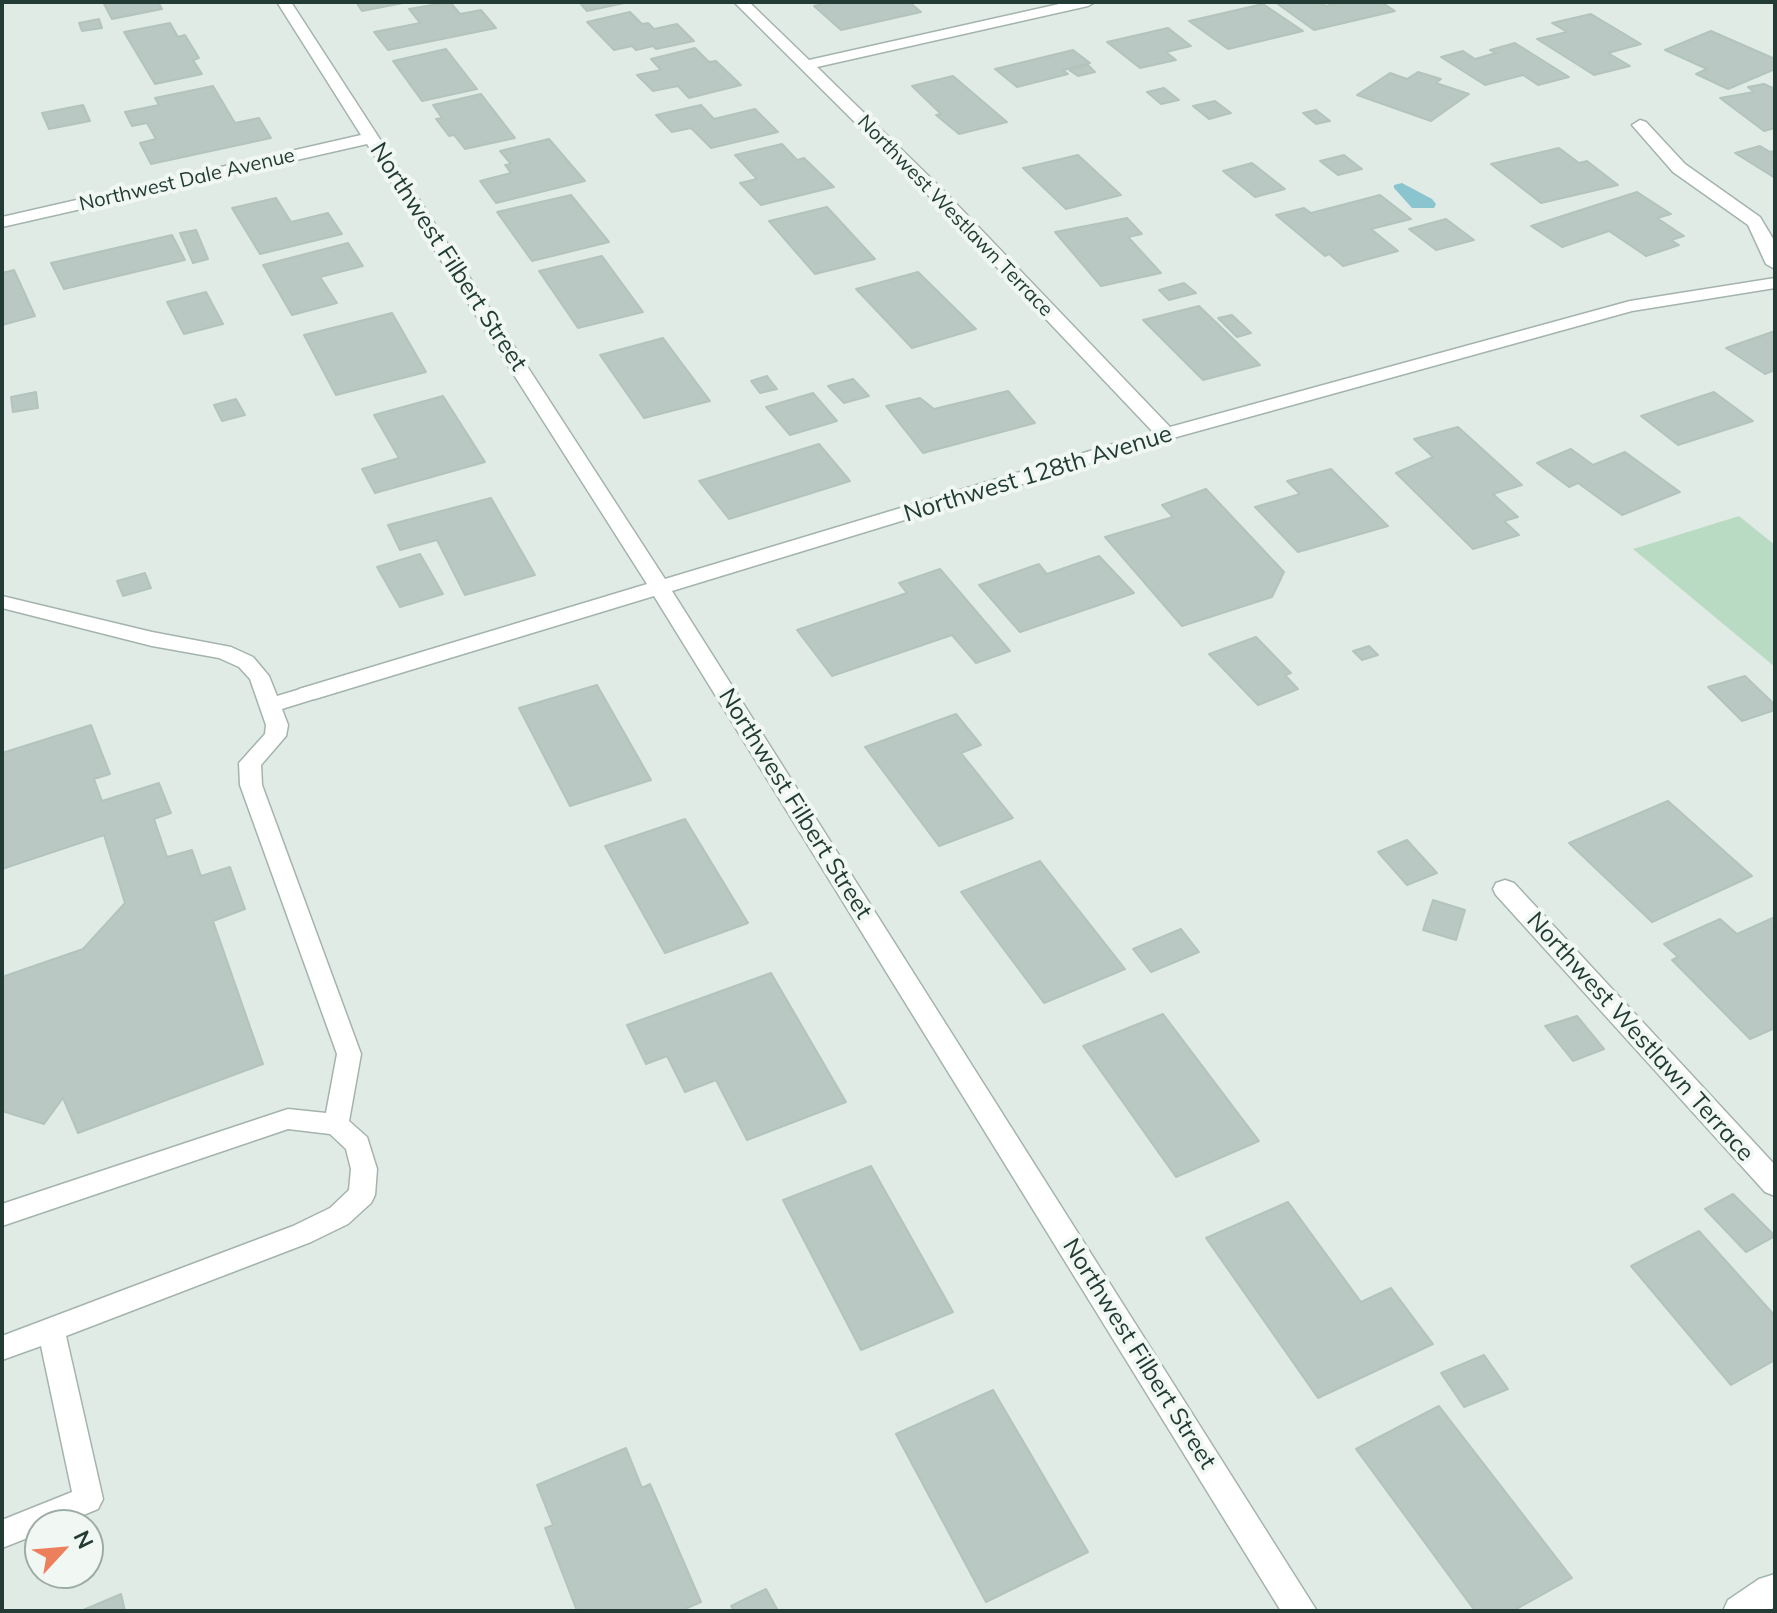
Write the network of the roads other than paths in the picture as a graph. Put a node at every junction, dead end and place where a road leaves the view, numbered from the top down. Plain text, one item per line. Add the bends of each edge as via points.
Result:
1 (284, 2) edge
2 (741, 2) edge
3 (1088, 2) edge
4 (806, 65) junction
5 (1640, 125) dead end
6 (372, 138) junction
7 (2, 222) edge
8 (1775, 264) edge
9 (1775, 283) edge
10 (1166, 434) junction
11 (660, 588) junction
12 (2, 602) edge
13 (307, 694) joint
14 (270, 705) junction
15 (1505, 889) dead end
16 (336, 1124) junction
17 (1775, 1184) edge
18 (2, 1215) edge
19 (51, 1329) junction
20 (2, 1348) edge
21 (2, 1534) edge
22 (1775, 1590) edge
23 (1300, 1611) edge
24 (1740, 1611) edge

1 - 6 street, Northwest Filbert Street
2 - 4 street, Northwest Westlawn Terrace
3 - 4 street
4 - 10 street, Northwest Westlawn Terrace
5 - 8 street via 1679,168 1754,221
6 - 7 street, Northwest Dale Avenue
6 - 11 street, Northwest Filbert Street
9 - 10 street, Northwest 128th Avenue via 1630,306
10 - 11 street, Northwest 128th Avenue
11 - 13 street, Northwest 128th Avenue
11 - 23 street, Northwest Filbert Street
12 - 14 lane via 224,652 246,662 259,676
13 - 14 lane
14 - 16 lane via 275,736 250,763 251,785 349,1054
15 - 17 street, Northwest Westlawn Terrace
16 - 18 lane via 288,1119
16 - 19 lane via 358,1144 364,1169 362,1195 339,1216
19 - 20 lane
19 - 21 lane via 88,1499
22 - 24 street

